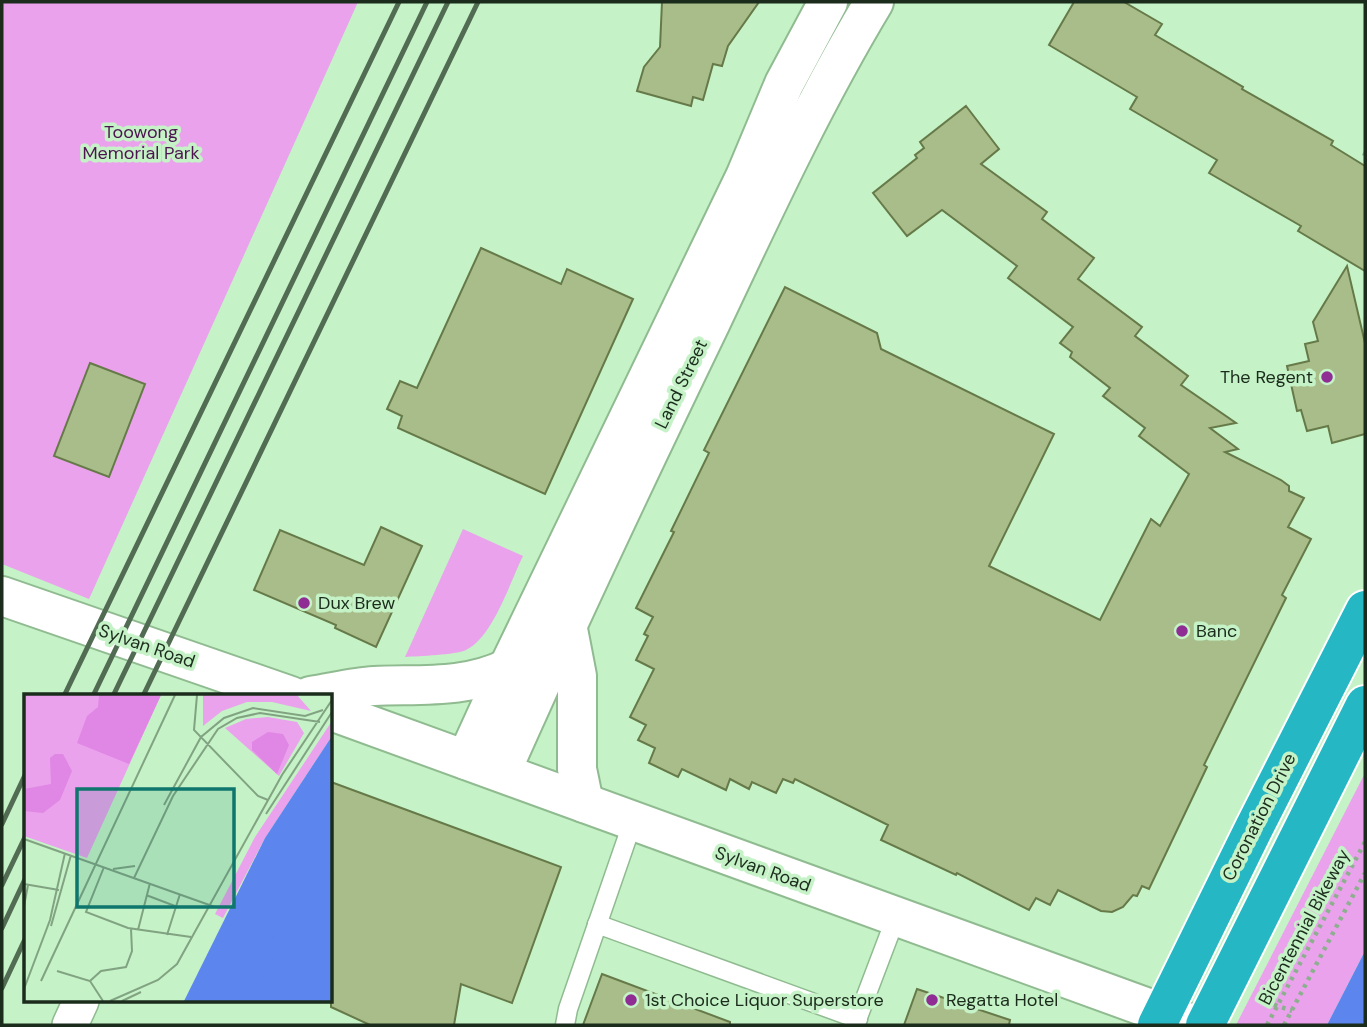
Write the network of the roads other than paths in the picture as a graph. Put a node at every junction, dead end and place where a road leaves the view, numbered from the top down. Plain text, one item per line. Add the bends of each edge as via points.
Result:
1 (828, 2) edge
2 (874, 2) edge
3 (2, 596) edge
4 (1365, 610) edge
5 (567, 624) junction
6 (508, 668) junction
7 (233, 686) edge
8 (280, 694) edge
9 (322, 694) edge
10 (1365, 705) edge
11 (332, 711) edge
12 (466, 760) junction
13 (501, 772) junction
14 (584, 803) junction
15 (633, 821) junction
16 (896, 917) junction
17 (597, 924) junction
18 (81, 1002) edge
19 (1171, 1021) edge
20 (856, 1022) edge
21 (71, 1025) edge
22 (565, 1025) edge
23 (1205, 1025) edge

1 - 6 main road, Land Street via 784,84 745,177
2 - 5 main road, Land Street via 802,131
3 - 7 main road, Sylvan Road
4 - 19 highway, Coronation Drive
5 - 13 main road, Land Street
5 - 14 main road via 577,676 577,769
6 - 9 main road via 461,684 371,686
6 - 12 main road, Land Street
7 - 8 main road, Sylvan Road
10 - 23 highway
11 - 12 main road, Sylvan Road
12 - 13 main road, Sylvan Road
13 - 14 main road, Sylvan Road
14 - 15 main road, Sylvan Road
15 - 16 main road, Sylvan Road
15 - 17 lane
16 - 19 main road, Sylvan Road
16 - 20 lane
17 - 20 lane
17 - 22 lane
18 - 21 street

